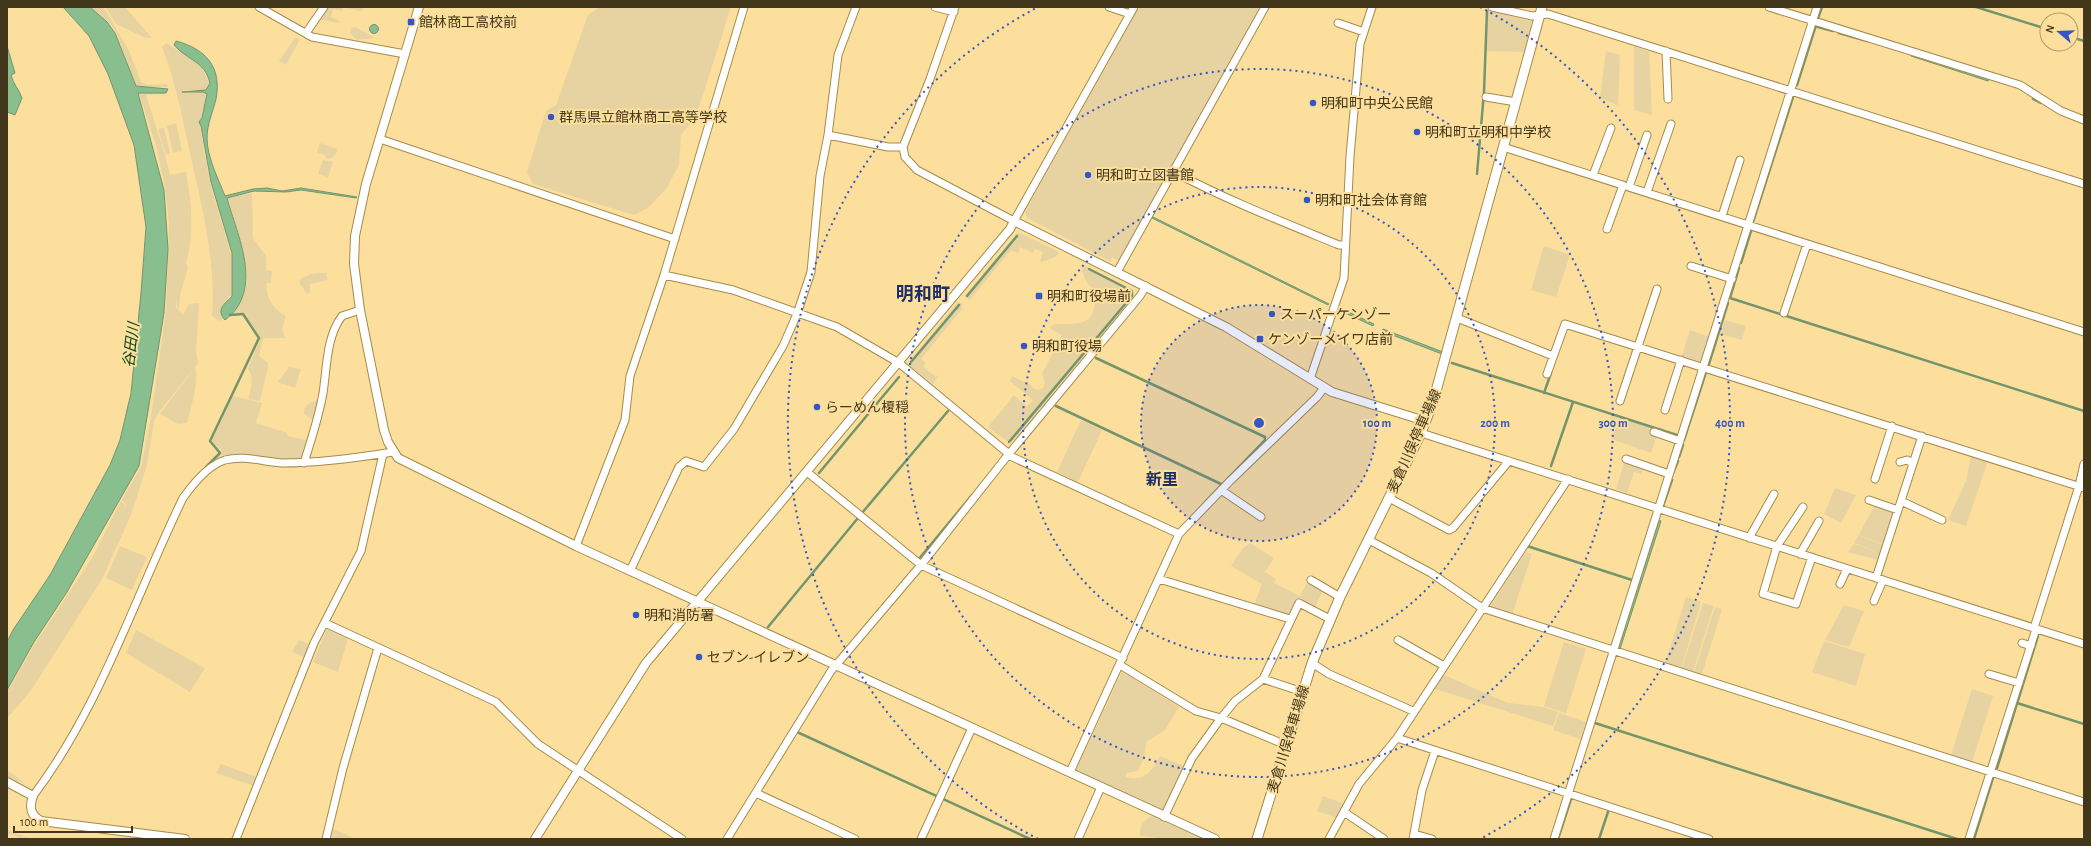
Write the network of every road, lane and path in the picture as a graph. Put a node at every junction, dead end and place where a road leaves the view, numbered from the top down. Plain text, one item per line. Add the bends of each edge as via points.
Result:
1 (259, 7) edge
2 (324, 7) edge
3 (419, 7) edge
4 (744, 7) edge
5 (856, 7) edge
6 (935, 7) edge
7 (1109, 7) edge
8 (1134, 7) edge
9 (1266, 7) edge
10 (1372, 7) edge
11 (1492, 7) edge
12 (1769, 7) edge
13 (1817, 7) edge
14 (955, 10) edge
15 (1541, 11) edge
16 (1130, 14) junction
17 (1813, 21) junction
18 (1338, 23) dead end
19 (1364, 32) junction
20 (306, 33) junction
21 (1666, 51) junction
22 (405, 54) junction
23 (1791, 90) junction
24 (1486, 97) dead end
25 (1668, 99) dead end
26 (1516, 102) junction
27 (2084, 120) edge
28 (1671, 124) dead end
29 (1611, 128) dead end
30 (828, 135) junction
31 (1647, 135) dead end
32 (380, 138) junction
33 (903, 147) junction
34 (1503, 147) junction
35 (1740, 160) dead end
36 (1174, 172) junction
37 (1593, 175) junction
38 (2084, 184) edge
39 (1626, 186) junction
40 (1647, 192) junction
41 (1722, 216) junction
42 (1014, 221) junction
43 (1749, 225) junction
44 (1607, 229) dead end
45 (675, 239) junction
46 (1807, 244) junction
47 (1345, 245) junction
48 (1691, 266) dead end
49 (1117, 272) junction
50 (664, 275) junction
51 (1732, 279) junction
52 (1146, 286) junction
53 (1657, 289) dead end
54 (360, 310) junction
55 (1784, 313) dead end
56 (797, 314) junction
57 (1457, 318) junction
58 (2084, 332) edge
59 (1638, 346) junction
60 (1553, 356) junction
61 (1681, 360) junction
62 (899, 363) junction
63 (1704, 367) junction
64 (1547, 374) dead end
65 (1310, 379) junction
66 (1324, 388) junction
67 (1620, 401) dead end
68 (1665, 410) dead end
69 (1426, 421) junction
70 (1892, 426) junction
71 (1654, 432) dead end
72 (1421, 433) junction
73 (1922, 436) junction
74 (1680, 441) junction
75 (393, 452) junction
76 (383, 454) junction
77 (1009, 454) junction
78 (1626, 459) dead end
79 (1509, 461) junction
80 (1900, 462) dead end
81 (304, 463) junction
82 (1913, 463) junction
83 (2084, 464) edge
84 (807, 472) junction
85 (1669, 474) junction
86 (1568, 479) junction
87 (1875, 479) dead end
88 (2082, 487) edge
89 (1221, 490) junction
90 (1774, 494) dead end
91 (1389, 498) junction
92 (1869, 500) dead end
93 (1901, 501) junction
94 (1803, 507) dead end
95 (1658, 509) junction
96 (1898, 510) junction
97 (1261, 516) dead end
98 (1942, 520) dead end
99 (1819, 521) dead end
100 (1179, 534) junction
101 (1749, 538) junction
102 (1368, 540) junction
103 (576, 546) junction
104 (1777, 546) junction
105 (1800, 554) junction
106 (1812, 558) junction
107 (920, 565) junction
108 (1847, 569) junction
109 (630, 571) junction
110 (1159, 579) junction
111 (1880, 579) junction
112 (1311, 580) dead end
113 (1840, 584) dead end
114 (1340, 597) junction
115 (1874, 601) dead end
116 (698, 602) junction
117 (1482, 608) junction
118 (1330, 619) junction
119 (1290, 620) junction
120 (325, 623) junction
121 (2035, 629) junction
122 (1398, 640) dead end
123 (2022, 643) dead end
124 (2084, 644) edge
125 (2031, 646) junction
126 (378, 648) junction
127 (1614, 651) junction
128 (1122, 662) junction
129 (1312, 663) junction
130 (836, 666) junction
131 (1444, 666) junction
132 (1989, 674) dead end
133 (1263, 679) junction
134 (2019, 683) junction
135 (1303, 692) junction
136 (1413, 711) junction
137 (1221, 718) junction
138 (972, 728) junction
139 (1397, 738) junction
140 (1286, 745) junction
141 (1435, 751) junction
142 (577, 770) junction
143 (1070, 772) junction
144 (1991, 772) junction
145 (7, 782) edge
146 (1101, 787) junction
147 (756, 793) junction
148 (1568, 794) junction
149 (33, 796) junction
150 (2084, 802) edge
151 (1344, 812) junction
152 (1164, 817) junction
153 (1413, 836) edge
154 (185, 839) edge
155 (236, 839) edge
156 (326, 839) edge
157 (535, 839) edge
158 (682, 839) edge
159 (727, 839) edge
160 (855, 839) edge
161 (921, 839) edge
162 (1078, 839) edge
163 (1215, 839) edge
164 (1257, 839) edge
165 (1329, 839) edge
166 (1384, 839) edge
167 (1432, 839) edge
168 (1554, 839) edge
169 (1709, 839) edge
170 (1969, 839) edge

1 - 20 street
2 - 20 street
3 - 22 street
4 - 45 street
5 - 30 street via 838,55
6 - 14 street
7 - 16 street
8 - 16 street
9 - 36 street
10 - 19 street
11 - 15 street via 1532,16
12 - 17 street
13 - 17 street
14 - 33 street
15 - 21 street
15 - 26 main road, 麦倉川俣停車場線
16 - 42 street
17 - 23 street
17 - 27 street via 2020,85 2061,111
18 - 19 street
19 - 47 street via 1360,44 1350,156
20 - 22 street via 325,41
21 - 23 street
21 - 25 street
22 - 32 street
23 - 38 street
23 - 43 street
24 - 26 street
26 - 34 main road, 麦倉川俣停車場線
28 - 40 street
29 - 37 street
30 - 33 street via 888,147
30 - 56 street via 820,176 811,272
31 - 39 street
32 - 45 street
32 - 54 street via 366,184 355,236 354,264
33 - 42 street via 905,157 917,170
34 - 37 street
34 - 57 main road, 麦倉川俣停車場線
35 - 41 street
36 - 47 street via 1245,206
36 - 49 street
37 - 39 street
39 - 40 street
39 - 44 street
40 - 41 street
41 - 43 street
42 - 49 street
42 - 62 street
43 - 46 street
43 - 51 street
45 - 50 street
46 - 55 street
46 - 58 street
47 - 65 street via 1344,278
48 - 51 street
49 - 52 street
50 - 56 street via 733,290
50 - 103 street via 630,376 625,420
51 - 63 street
52 - 65 street via 1243,337
52 - 77 street
53 - 59 street
54 - 75 street via 384,430
54 - 81 street via 342,316 334,334 327,360 323,394
56 - 62 street via 837,327
56 - 109 street via 783,346 734,429 704,467 686,461 678,467
57 - 60 street
57 - 69 main road, 麦倉川俣停車場線
59 - 60 street via 1565,324
59 - 61 street
59 - 67 street
60 - 64 street
61 - 63 street
61 - 68 street
62 - 77 street
62 - 84 street
63 - 70 street
63 - 74 street
65 - 66 street
66 - 69 street via 1345,397
66 - 89 street
69 - 72 main road, 麦倉川俣停車場線
70 - 73 street
70 - 87 street
71 - 74 street
72 - 79 street
72 - 91 main road, 麦倉川俣停車場線
73 - 82 street
73 - 88 street
74 - 85 street
75 - 76 street
75 - 103 street via 404,462
76 - 81 street
76 - 120 street via 361,551
77 - 100 street
77 - 107 street
78 - 85 street
79 - 86 street
79 - 91 street via 1449,530
80 - 82 street via 1907,460
81 - 149 street via 239,458 226,460 215,464 192,486 178,509 94,698 62,754
82 - 93 street
83 - 88 street
84 - 107 street
84 - 116 street
85 - 95 street
86 - 95 street
86 - 117 street
88 - 121 street
89 - 97 street
89 - 100 street
90 - 101 street
91 - 102 main road, 麦倉川俣停車場線
92 - 96 street
93 - 96 street
93 - 98 street
94 - 104 street
95 - 101 street
95 - 127 street
96 - 111 street
99 - 105 street
100 - 110 street
101 - 104 street
102 - 114 main road, 麦倉川俣停車場線
102 - 117 street via 1431,573
103 - 109 street
104 - 105 street
104 - 106 street via 1762,592 1793,604 1798,601
105 - 106 street
106 - 108 street
107 - 128 street
107 - 130 street
108 - 111 street
108 - 113 street
109 - 116 street
110 - 119 street
110 - 128 street
111 - 115 street
111 - 121 street
112 - 114 street
114 - 118 main road, 麦倉川俣停車場線
116 - 130 street
116 - 142 street via 646,663
117 - 127 street
117 - 131 street
118 - 119 street via 1299,602
118 - 129 main road, 麦倉川俣停車場線
119 - 133 street
120 - 126 street
120 - 155 street via 314,643
121 - 124 street
121 - 125 street
122 - 131 street
123 - 125 street
125 - 134 street
126 - 142 street via 496,702 538,744
126 - 156 street via 343,768
127 - 144 street
127 - 148 street
128 - 137 street via 1196,711
128 - 143 street
129 - 135 main road, 麦倉川俣停車場線
129 - 136 street via 1329,674
130 - 138 street
130 - 147 street via 830,671
131 - 136 street
132 - 134 street
133 - 135 street
133 - 137 street via 1235,701
134 - 144 street
135 - 140 main road, 麦倉川俣停車場線
136 - 139 street
137 - 140 street
137 - 152 street via 1192,758
138 - 143 street
138 - 161 street
139 - 141 street
139 - 151 street via 1359,784
140 - 164 main road, 麦倉川俣停車場線
141 - 148 street
141 - 153 street via 1422,790
142 - 157 street
142 - 158 street
143 - 146 street
144 - 150 street
144 - 170 street
145 - 149 street
146 - 152 street
146 - 162 street
147 - 159 street
147 - 160 street
148 - 168 street
148 - 169 street
149 - 154 street via 31,810 41,821
151 - 165 street
151 - 166 street
152 - 163 street
153 - 167 street

